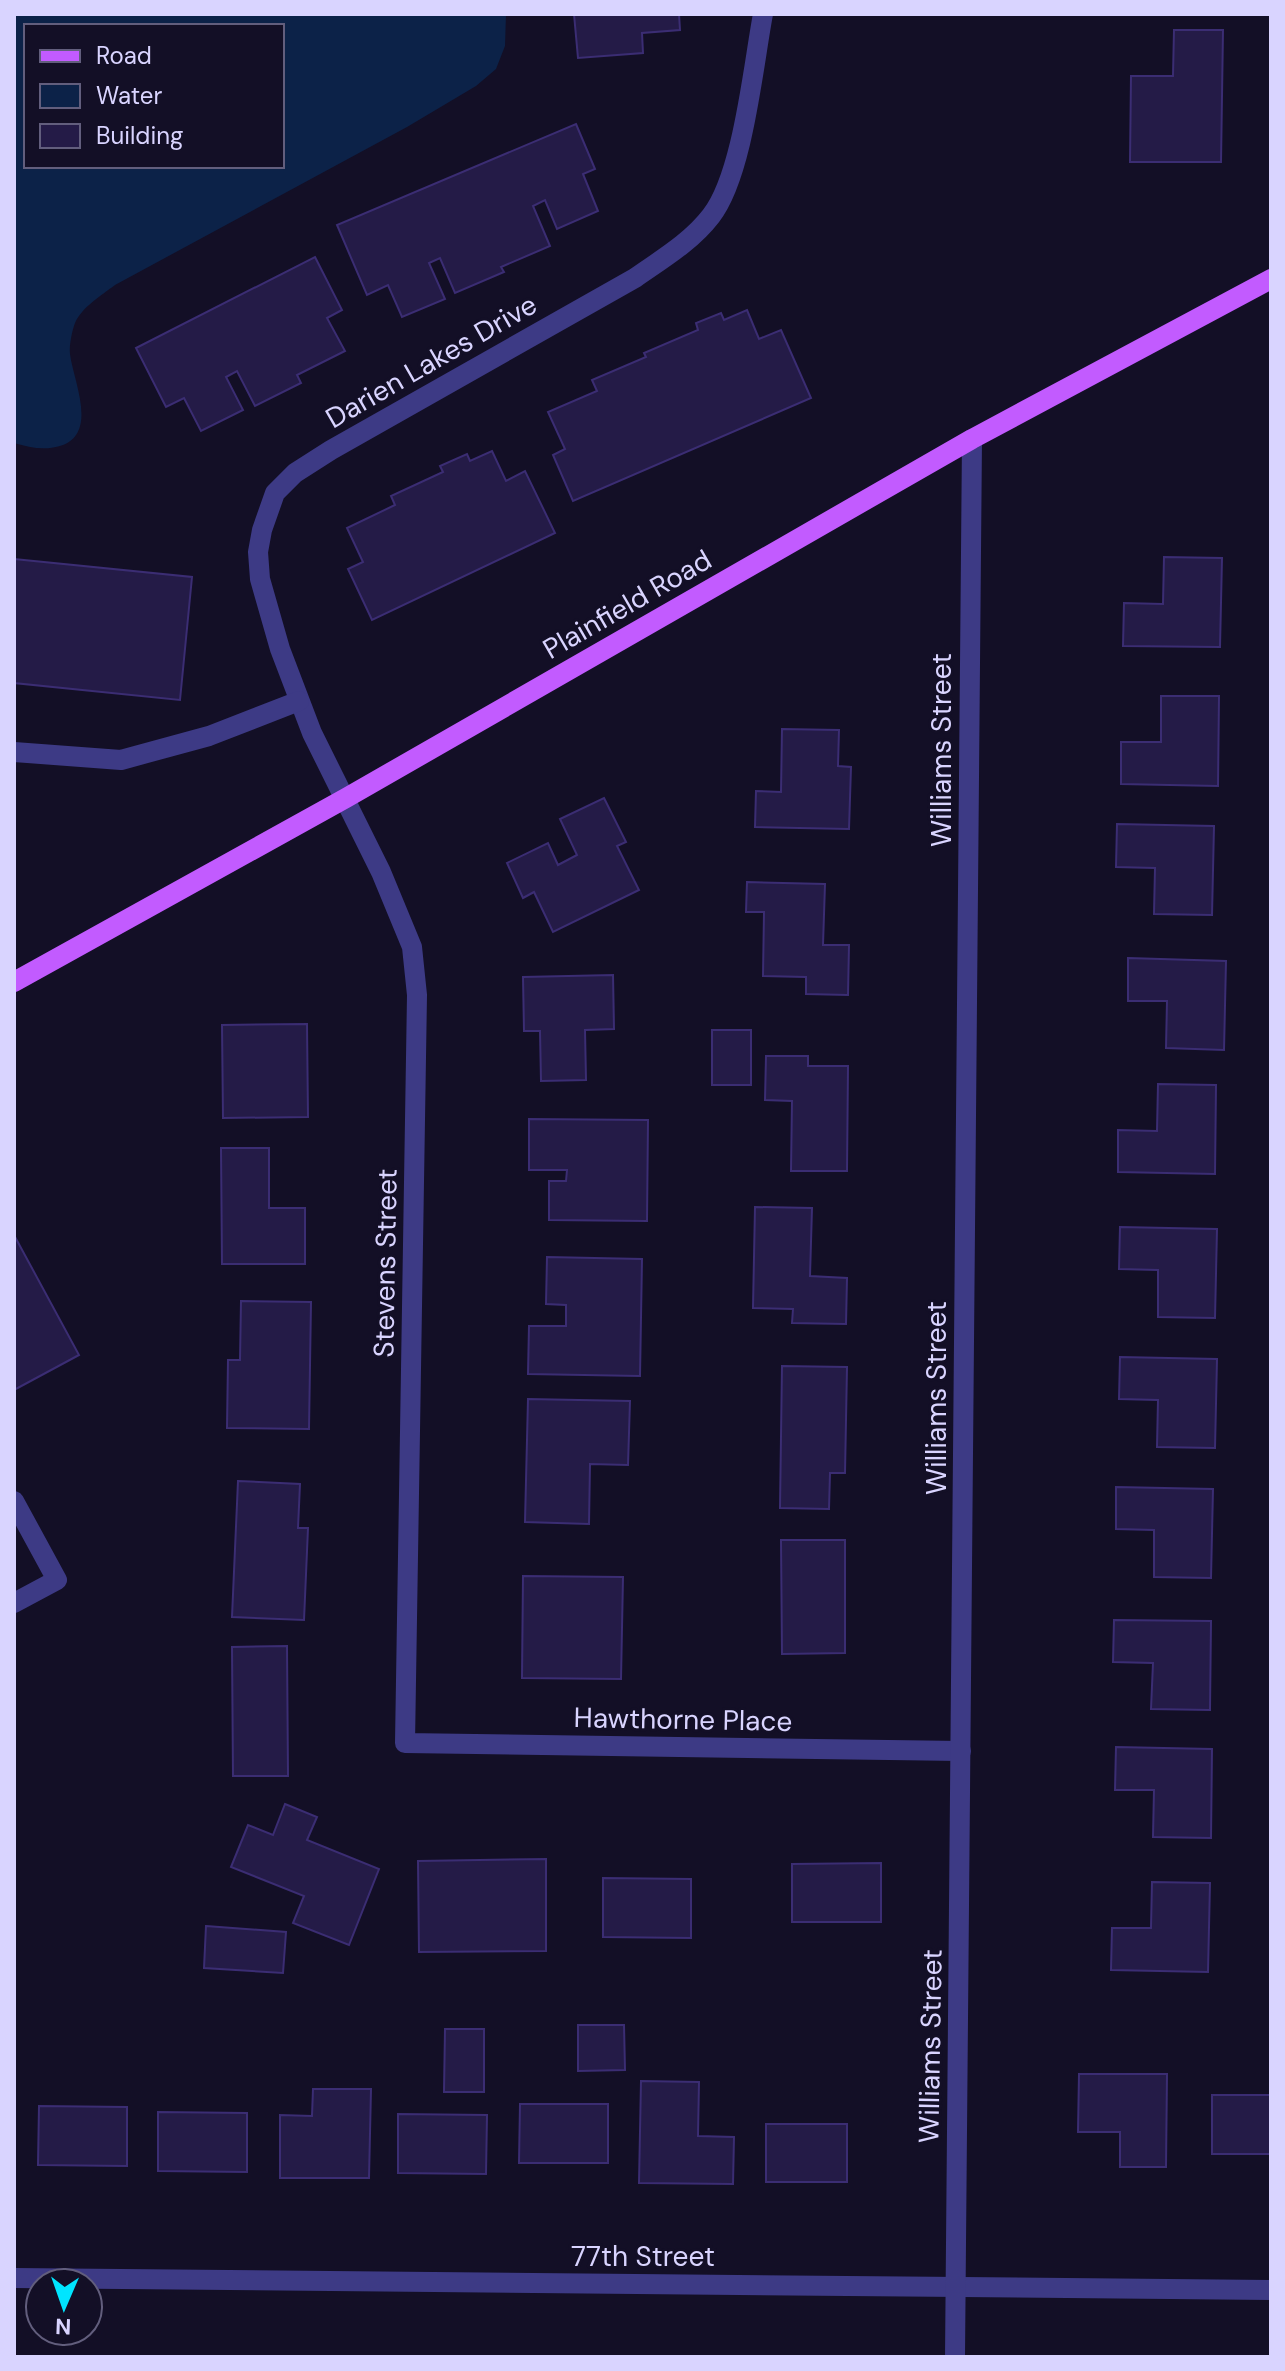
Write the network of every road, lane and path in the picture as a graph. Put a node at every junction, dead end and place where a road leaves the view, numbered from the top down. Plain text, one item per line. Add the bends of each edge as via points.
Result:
1 (763, 14) edge
2 (1271, 279) edge
3 (972, 439) junction
4 (299, 701) junction
5 (14, 752) edge
6 (346, 798) junction
7 (14, 982) edge
8 (14, 1501) edge
9 (14, 1603) edge
10 (405, 1743) joint
11 (961, 1751) junction
12 (14, 2278) edge
13 (956, 2286) junction
14 (1271, 2290) edge
15 (955, 2357) edge

1 - 4 street, Darien Lakes Drive via 734,172 713,215 680,248 331,450 275,493 258,552 260,579
2 - 3 main road, Plainfield Road
3 - 6 main road, Plainfield Road
3 - 11 street, Williams Street
4 - 5 street via 209,736 121,760
4 - 6 street, Darien Lakes Drive
6 - 7 main road, Plainfield Road
6 - 10 street, Stevens Street via 412,947 417,995
8 - 9 street via 57,1580
10 - 11 street, Hawthorne Place
11 - 13 street, Williams Street
12 - 13 street, 77th Street
13 - 14 street, 77th Street
13 - 15 street, Williams Street

